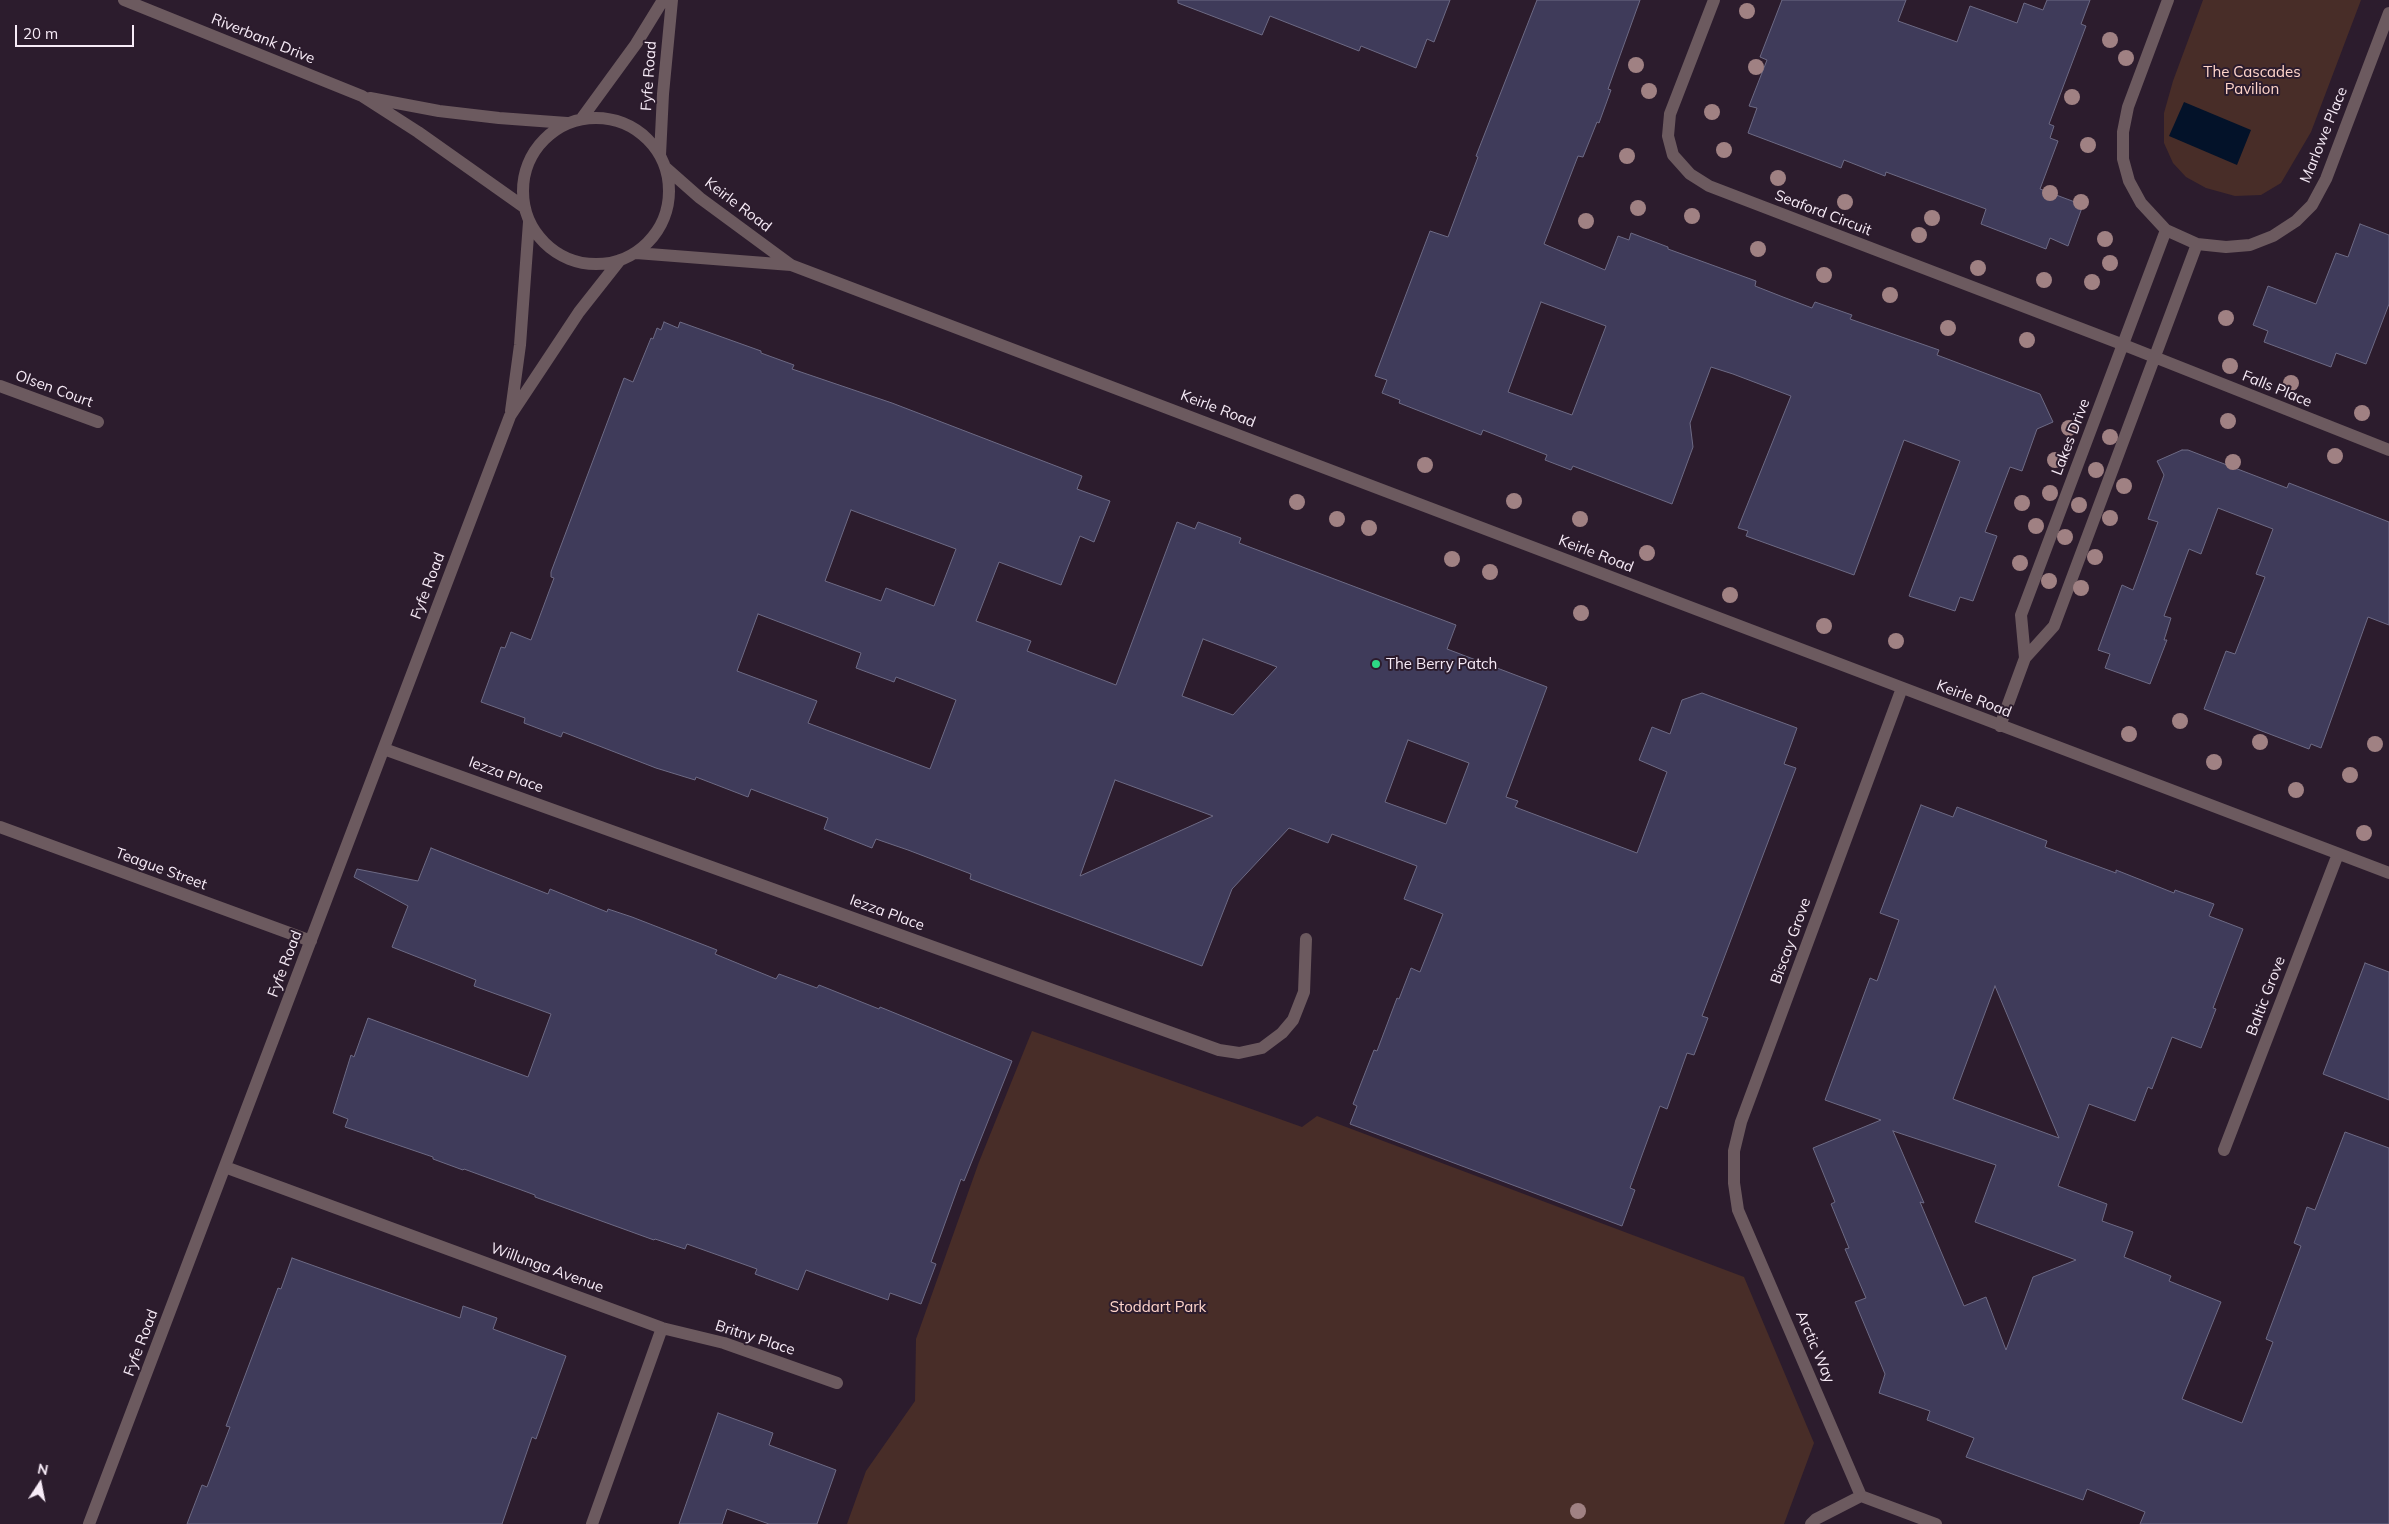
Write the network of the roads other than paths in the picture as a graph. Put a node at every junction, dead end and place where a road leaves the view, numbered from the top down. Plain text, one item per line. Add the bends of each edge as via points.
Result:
1 (124, 0) edge
2 (663, 0) edge
3 (672, 0) edge
4 (1714, 0) edge
5 (2168, 0) edge
6 (2389, 13) edge
7 (362, 96) junction
8 (582, 118) junction
9 (567, 123) junction
10 (660, 155) junction
11 (666, 168) junction
12 (524, 207) junction
13 (529, 222) junction
14 (2166, 230) junction
15 (2197, 244) junction
16 (636, 253) junction
17 (620, 260) junction
18 (791, 265) junction
19 (2124, 346) junction
20 (2153, 357) junction
21 (0, 386) edge
22 (510, 416) junction
23 (98, 422) dead end
24 (2389, 450) edge
25 (2025, 658) junction
26 (1902, 688) junction
27 (2000, 726) junction
28 (384, 749) junction
29 (0, 827) edge
30 (2338, 854) junction
31 (2389, 873) edge
32 (1306, 939) dead end
33 (311, 941) junction
34 (2224, 1150) dead end
35 (225, 1166) junction
36 (1738, 1210) joint
37 (662, 1328) junction
38 (837, 1383) dead end
39 (1861, 1496) junction
40 (89, 1524) edge
41 (592, 1524) edge
42 (1811, 1524) edge
43 (1936, 1524) edge

1 - 7 street, Riverbank Drive
2 - 8 street, Fyfe Road via 636,44
3 - 10 street, Fyfe Road
4 - 19 street, Seaford Circuit via 1670,114 1668,136 1674,155 1690,174 1709,186
5 - 14 street via 2128,107 2123,132 2123,159 2129,181 2141,203
6 - 15 street, Marlowe Place via 2326,179 2312,205 2296,221 2273,236 2250,244 2226,247
7 - 9 street, Riverbank Drive via 439,111
7 - 12 street, Riverbank Drive
8 - 9 street
8 - 10 street via 605,118 627,124 646,137
9 - 12 street via 550,133 535,149 526,167 522,187
10 - 11 street
11 - 16 street via 669,192 665,216 653,237
11 - 18 street, Keirle Road via 700,198
12 - 13 street
13 - 17 street via 558,254 577,262 598,264
13 - 22 street, Fyfe Road via 520,345
14 - 15 street, Marlowe Place
14 - 19 street, Lakes Drive
15 - 20 street, Lakes Drive
16 - 17 street
16 - 18 street, Keirle Road
17 - 22 street, Fyfe Road via 573,319
18 - 26 street, Keirle Road
19 - 20 street, Seaford Circuit
19 - 25 street, Lakes Drive via 2021,615
20 - 24 street, Falls Place
20 - 25 street, Lakes Drive via 2054,626
21 - 23 street, Olsen Court
22 - 28 street, Fyfe Road
25 - 27 street, Lakes Drive
26 - 27 street, Keirle Road
26 - 36 street, Biscay Grove via 1741,1122 1734,1151
27 - 30 street, Keirle Road
28 - 32 street, Iezza Place via 1219,1050 1239,1053 1262,1048 1293,1020 1304,992
28 - 33 street, Fyfe Road
29 - 33 street, Teague Street
30 - 31 street, Keirle Road
30 - 34 street, Baltic Grove
33 - 35 street, Fyfe Road
35 - 37 street, Willunga Avenue
35 - 40 street, Fyfe Road
36 - 39 street, Arctic Way
37 - 38 street, Britny Place via 724,1343
37 - 41 street
39 - 42 street
39 - 43 street

